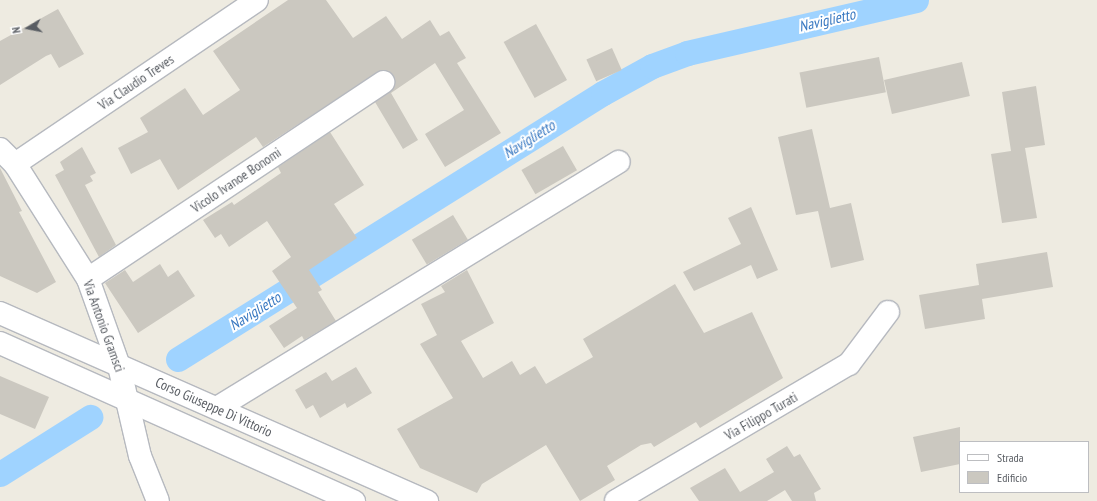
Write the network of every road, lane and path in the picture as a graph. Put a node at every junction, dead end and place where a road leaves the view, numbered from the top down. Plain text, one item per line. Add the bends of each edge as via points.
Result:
1 (257, 0) edge
2 (383, 82) dead end
3 (8, 156) edge
4 (618, 162) dead end
5 (88, 279) junction
6 (888, 312) dead end
7 (0, 313) edge
8 (0, 343) edge
9 (119, 366) junction
10 (128, 401) junction
11 (218, 408) junction
12 (158, 501) edge
13 (354, 501) edge
14 (427, 501) edge
15 (616, 501) edge

1 - 3 street, Via Claudio Treves
2 - 5 street, Vicolo Ivanoe Bonomi
3 - 5 street, Via Antonio Gramsci
4 - 11 street
5 - 9 street, Via Antonio Gramsci
6 - 15 street, Via Filippo Turati via 849,364
7 - 9 street, Corso Giuseppe Di Vittorio
8 - 10 street, Corso Giuseppe Di Vittorio
9 - 10 street, Via Antonio Gramsci
9 - 11 street, Corso Giuseppe Di Vittorio
10 - 12 street, Via Antonio Gramsci via 140,456
10 - 13 street, Corso Giuseppe Di Vittorio
11 - 14 street, Corso Giuseppe Di Vittorio

